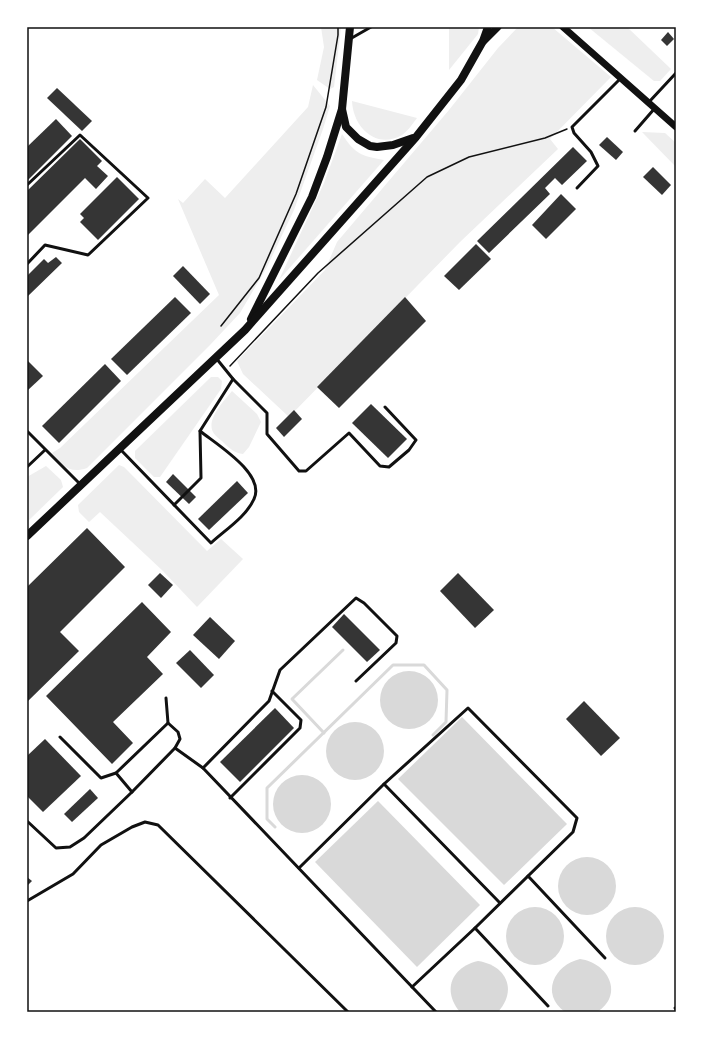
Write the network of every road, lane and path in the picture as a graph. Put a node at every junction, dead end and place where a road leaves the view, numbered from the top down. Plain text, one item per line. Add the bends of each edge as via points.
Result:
1 (338, 27) edge
2 (350, 27) edge
3 (371, 27) edge
4 (488, 27) edge
5 (498, 27) edge
6 (564, 27) edge
7 (350, 39) junction
8 (483, 41) junction
9 (676, 73) edge
10 (620, 78) junction
11 (648, 102) junction
12 (655, 108) junction
13 (342, 109) junction
14 (676, 126) edge
15 (572, 127) junction
16 (636, 131) dead end
17 (416, 137) junction
18 (27, 185) edge
19 (577, 188) dead end
20 (27, 264) edge
21 (221, 326) dead end
22 (245, 330) junction
23 (216, 358) junction
24 (226, 370) junction
25 (233, 379) junction
26 (385, 407) dead end
27 (27, 431) edge
28 (200, 431) junction
29 (120, 449) junction
30 (45, 450) junction
31 (27, 467) edge
32 (81, 485) junction
33 (174, 505) junction
34 (27, 536) edge
35 (356, 681) dead end
36 (272, 691) junction
37 (166, 698) dead end
38 (168, 723) junction
39 (60, 737) dead end
40 (175, 748) junction
41 (203, 768) junction
42 (116, 773) junction
43 (384, 784) junction
44 (132, 792) junction
45 (230, 798) junction
46 (27, 821) edge
47 (299, 868) junction
48 (528, 876) junction
49 (27, 901) edge
50 (500, 903) junction
51 (475, 928) junction
52 (605, 958) dead end
53 (412, 986) junction
54 (548, 1006) dead end
55 (348, 1012) edge
56 (436, 1012) edge

1 - 21 path via 326,107 296,194 259,278
2 - 7 main road
3 - 7 lane
4 - 8 main road
5 - 8 street
6 - 10 street
7 - 13 main road
8 - 17 main road via 461,80
9 - 11 lane
10 - 11 street
10 - 15 lane
11 - 12 street
12 - 14 street
12 - 16 lane
13 - 17 main road via 343,120 350,132 370,146 384,147
13 - 22 main road via 328,157 312,197
15 - 19 lane via 598,166
15 - 24 path via 545,138 469,157 427,177 318,273
17 - 22 main road
18 - 20 lane via 80,135 148,198 88,255 46,245
22 - 23 main road
23 - 24 lane
23 - 29 main road
24 - 25 lane
25 - 26 lane via 266,413 267,434 299,472 306,471 349,433 380,466 389,467 416,440
25 - 28 lane
27 - 30 lane
28 - 33 lane via 201,478
28 - 33 lane via 244,466 254,481 255,498 247,510 211,543
29 - 32 main road
29 - 33 lane
30 - 31 lane
30 - 32 lane
32 - 34 main road
35 - 36 lane via 396,643 397,636 356,598 280,670
36 - 41 lane via 269,701
36 - 45 lane via 301,720 300,728
37 - 38 lane
38 - 40 lane via 178,732 180,739
38 - 42 lane
39 - 42 lane via 101,778
40 - 41 lane
40 - 44 lane
41 - 45 lane
42 - 44 lane
43 - 47 lane
43 - 48 lane via 468,708 577,818 573,832
43 - 50 lane
44 - 46 lane via 84,838 70,847 56,848
45 - 47 lane
47 - 53 lane
48 - 50 lane
48 - 52 lane
49 - 55 lane via 72,874 101,845 132,827 145,822 158,825
50 - 51 lane
51 - 53 lane
51 - 54 lane
53 - 56 lane

